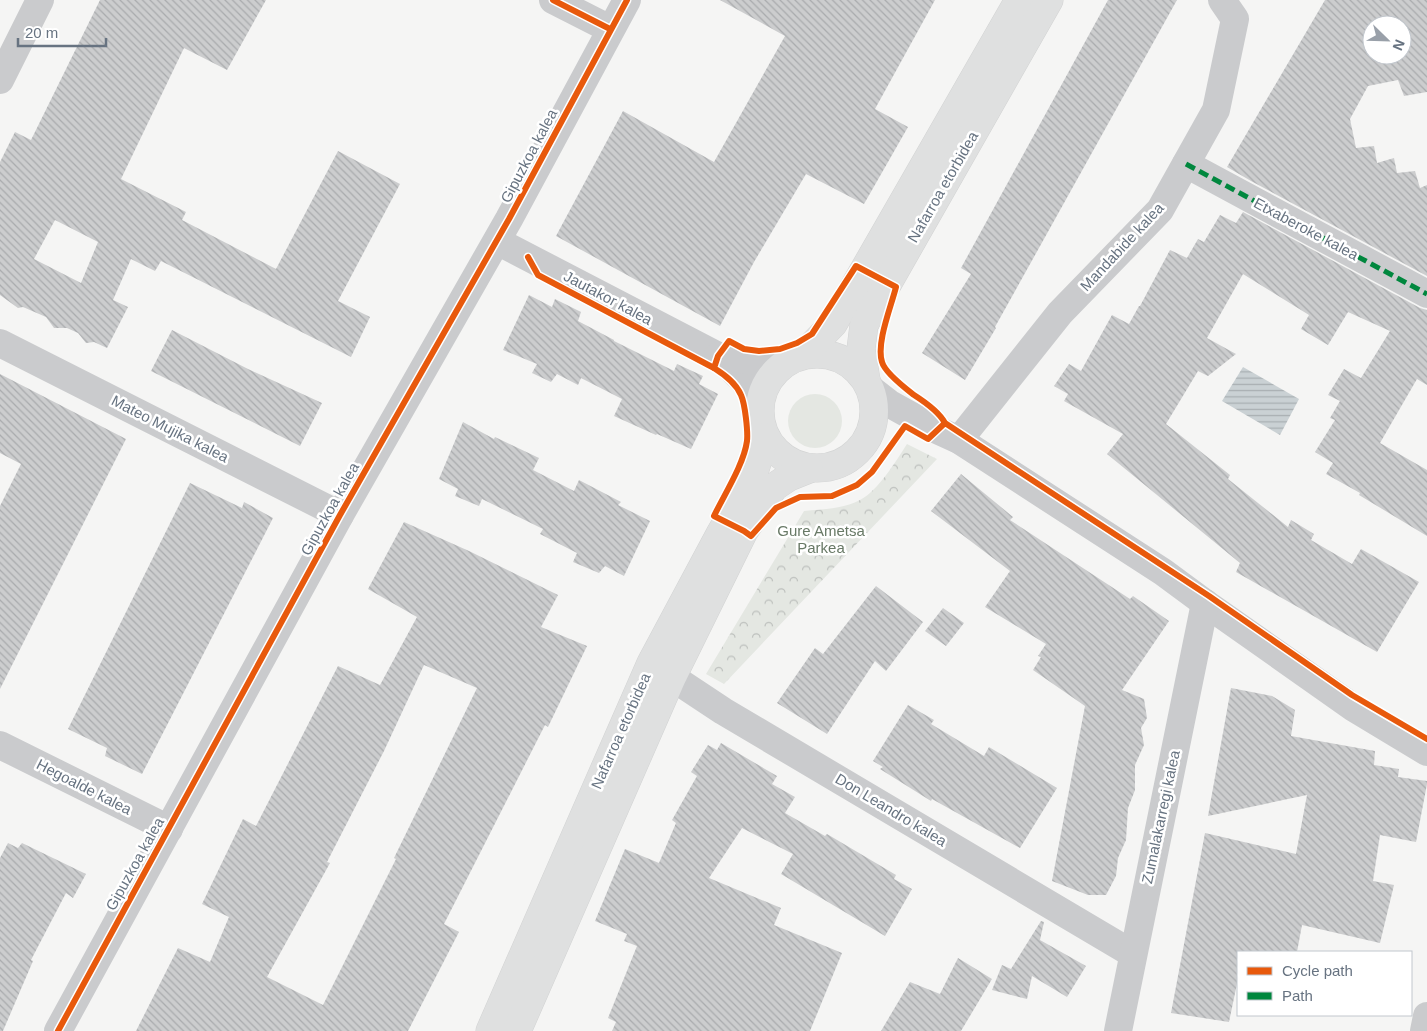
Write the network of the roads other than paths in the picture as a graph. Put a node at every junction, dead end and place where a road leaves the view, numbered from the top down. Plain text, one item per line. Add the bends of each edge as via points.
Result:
1 (40, 0) edge
2 (553, 0) edge
3 (627, 0) edge
4 (1019, 0) edge
5 (1049, 0) edge
6 (1222, 0) edge
7 (610, 29) junction
8 (0, 80) edge
9 (1186, 164) junction
10 (497, 241) junction
11 (1427, 294) edge
12 (0, 343) edge
13 (718, 356) junction
14 (793, 360) junction
15 (869, 385) junction
16 (760, 403) junction
17 (766, 437) junction
18 (959, 440) junction
19 (809, 469) junction
20 (340, 514) junction
21 (1205, 603) junction
22 (661, 670) junction
23 (0, 745) edge
24 (1427, 752) edge
25 (169, 829) junction
26 (1133, 954) junction
27 (1427, 1016) edge
28 (58, 1031) edge
29 (490, 1031) edge
30 (517, 1031) edge
31 (1118, 1031) edge
32 (1424, 1031) edge

1 - 8 street
2 - 7 street
3 - 7 street, Gipuzkoa kalea
4 - 14 highway, Nafarroa etorbidea via 833,324
5 - 15 highway, Nafarroa etorbidea via 864,326 861,349
6 - 9 street, Mandabide kalea via 1234,19 1216,110
7 - 10 street, Gipuzkoa kalea
9 - 11 street, Etxaberoke kalea
9 - 18 street, Mandabide kalea via 1160,210 1060,313
10 - 13 street, Jautakor kalea
10 - 20 street, Gipuzkoa kalea
12 - 20 street, Mateo Mujika kalea
13 - 14 street, Jautakor kalea
13 - 16 street, Jautakor kalea
14 - 15 highway via 830,355 851,364
14 - 16 highway via 768,382
15 - 18 street via 890,404
15 - 19 highway via 875,410 872,430 863,447 848,461 829,468
16 - 17 highway via 760,420
17 - 19 highway via 776,452 791,464
17 - 22 highway, Nafarroa etorbidea via 752,478 720,534
18 - 21 street via 1163,572
19 - 22 highway, Nafarroa etorbidea via 774,487
20 - 25 street, Gipuzkoa kalea
21 - 24 street via 1354,708
21 - 26 street, Zumalakarregi kalea
22 - 26 street, Don Leandro kalea via 723,711
22 - 29 highway, Nafarroa etorbidea
22 - 30 highway, Nafarroa etorbidea
23 - 25 street, Hegoalde kalea
25 - 28 street, Gipuzkoa kalea
26 - 31 street, Zumalakarregi kalea
27 - 32 street

